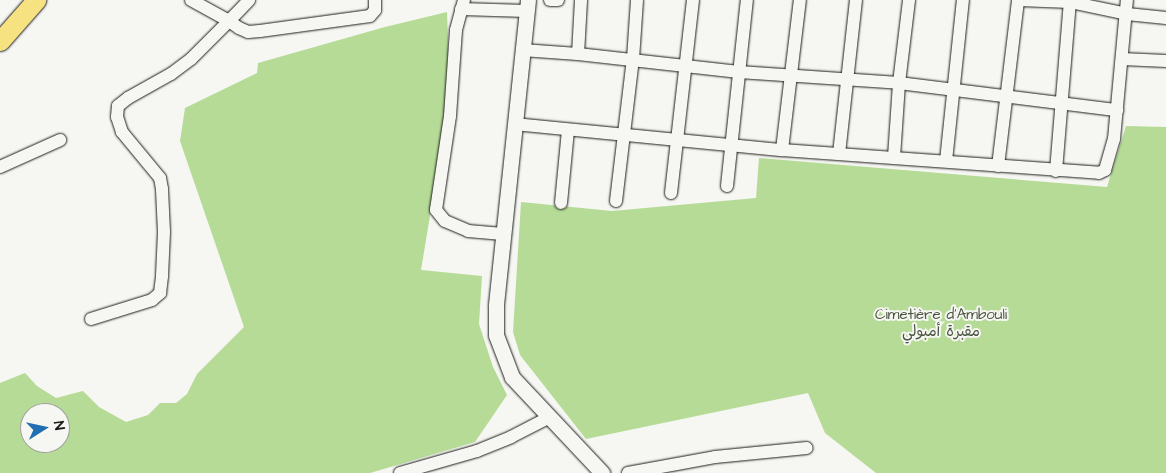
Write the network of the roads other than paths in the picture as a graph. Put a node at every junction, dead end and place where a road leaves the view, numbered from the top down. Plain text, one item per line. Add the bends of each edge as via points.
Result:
1 (36, 0) edge
2 (191, 0) edge
3 (249, 0) edge
4 (375, 0) edge
5 (550, 0) edge
6 (558, 0) edge
7 (581, 0) edge
8 (637, 0) edge
9 (693, 0) edge
10 (747, 0) edge
11 (800, 0) edge
12 (856, 0) edge
13 (909, 0) edge
14 (963, 0) edge
15 (1018, 0) edge
16 (1127, 0) edge
17 (1070, 1) edge
18 (462, 5) edge
19 (527, 6) edge
20 (1127, 14) junction
21 (1166, 18) edge
22 (229, 21) junction
23 (0, 41) edge
24 (522, 50) junction
25 (578, 54) junction
26 (633, 59) junction
27 (1122, 59) junction
28 (1166, 62) edge
29 (684, 66) junction
30 (739, 72) junction
31 (792, 76) junction
32 (846, 81) junction
33 (899, 83) junction
34 (955, 91) junction
35 (1007, 98) junction
36 (1062, 103) junction
37 (1117, 110) junction
38 (515, 124) junction
39 (568, 130) junction
40 (624, 136) junction
41 (60, 140) dead end
42 (678, 141) junction
43 (730, 145) junction
44 (782, 150) junction
45 (839, 154) junction
46 (894, 157) junction
47 (946, 161) junction
48 (998, 166) junction
49 (0, 167) edge
50 (1056, 171) junction
51 (727, 186) dead end
52 (672, 193) dead end
53 (616, 201) dead end
54 (561, 202) dead end
55 (503, 234) junction
56 (91, 319) dead end
57 (550, 416) junction
58 (807, 448) dead end
59 (415, 471) edge
60 (400, 473) edge
61 (602, 473) edge
62 (628, 473) edge

1 - 23 main road
2 - 22 street
3 - 22 street
4 - 22 street via 375,10 370,16 260,32 248,32
5 - 6 street
7 - 25 street
8 - 26 street
9 - 29 street
10 - 30 street
11 - 31 street
12 - 32 street
13 - 33 street
14 - 34 street
15 - 17 street
15 - 35 street
16 - 20 street
17 - 20 street
17 - 36 street
18 - 19 street
18 - 55 street via 453,56 450,116 436,210 445,221 468,231
19 - 24 street
20 - 21 street
20 - 27 street
22 - 56 street via 191,60 118,106 117,117 122,132 160,178 164,232 160,293 152,300
24 - 25 street
24 - 38 street
25 - 26 street
26 - 29 street
26 - 40 street
27 - 28 street
27 - 37 street
29 - 30 street
29 - 42 street
30 - 31 street
30 - 43 street
31 - 32 street
31 - 44 street
32 - 33 street
32 - 45 street
33 - 34 street
33 - 46 street
34 - 35 street
34 - 47 street
35 - 36 street
35 - 48 street
36 - 37 street
36 - 50 street
37 - 50 street via 1114,139 1105,170 1088,174
38 - 39 street
38 - 55 street
39 - 40 street
39 - 54 street
40 - 42 street
40 - 53 street
41 - 49 street
42 - 43 street
42 - 52 street
43 - 44 street
43 - 51 street
44 - 45 street
45 - 46 street
46 - 47 street
47 - 48 street
48 - 50 street
55 - 57 street via 496,334 512,377
57 - 59 street via 477,451
57 - 61 street
58 - 62 street via 714,456
59 - 60 street

